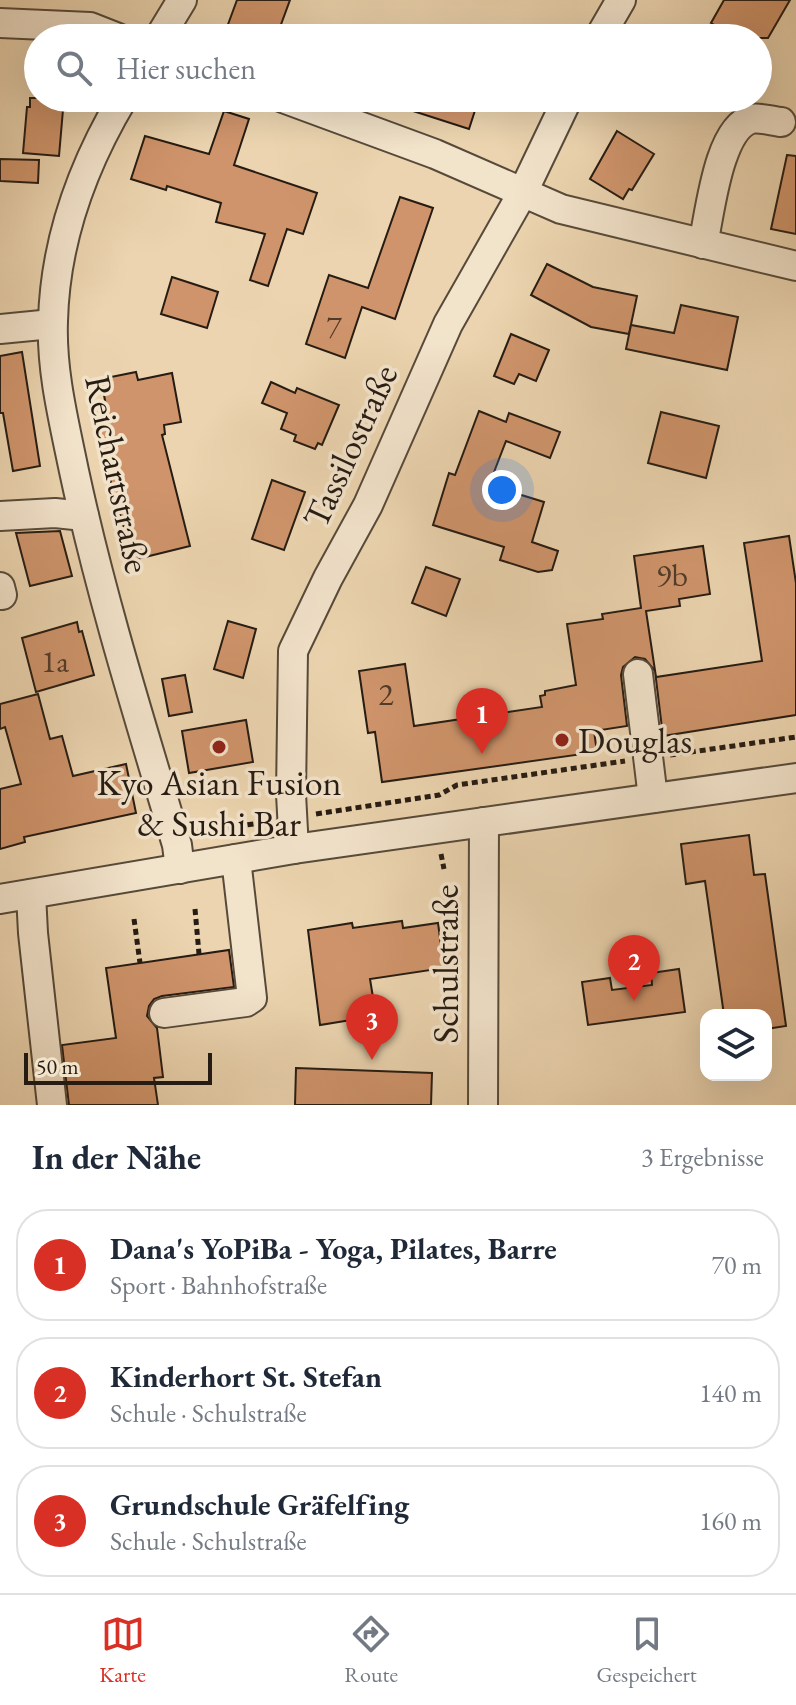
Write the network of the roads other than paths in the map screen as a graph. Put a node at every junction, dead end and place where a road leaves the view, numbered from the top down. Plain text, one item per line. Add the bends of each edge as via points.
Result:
1 (182, 0) edge
2 (621, 0) edge
3 (0, 23) edge
4 (24, 24) edge
5 (167, 24) edge
6 (607, 24) edge
7 (116, 112) edge
8 (321, 112) edge
9 (561, 112) edge
10 (781, 122) dead end
11 (523, 192) junction
12 (703, 244) junction
13 (796, 266) edge
14 (52, 324) junction
15 (0, 329) edge
16 (0, 516) edge
17 (84, 516) junction
18 (638, 674) dead end
19 (796, 778) edge
20 (653, 798) junction
21 (484, 822) junction
22 (294, 849) junction
23 (236, 859) junction
24 (180, 869) junction
25 (31, 894) junction
26 (0, 899) edge
27 (164, 1013) dead end
28 (46, 1104) edge
29 (483, 1105) edge

1 - 5 street
2 - 6 street
3 - 4 street
7 - 14 street, Reichartstraße via 86,168 70,216
8 - 11 street
9 - 11 street, Tassilostraße
10 - 12 street via 753,118 728,141
11 - 12 street via 561,209
11 - 22 street, Tassilostraße via 448,324 368,505 293,651
12 - 13 street
14 - 15 street
14 - 17 street, Reichartstraße
16 - 17 street
17 - 24 street, Reichartstraße
18 - 20 street
19 - 20 street
20 - 21 street
21 - 22 street
21 - 29 street, Schulstraße
22 - 23 street
23 - 24 street
23 - 27 street via 252,998
24 - 25 street
25 - 26 street
25 - 28 street

